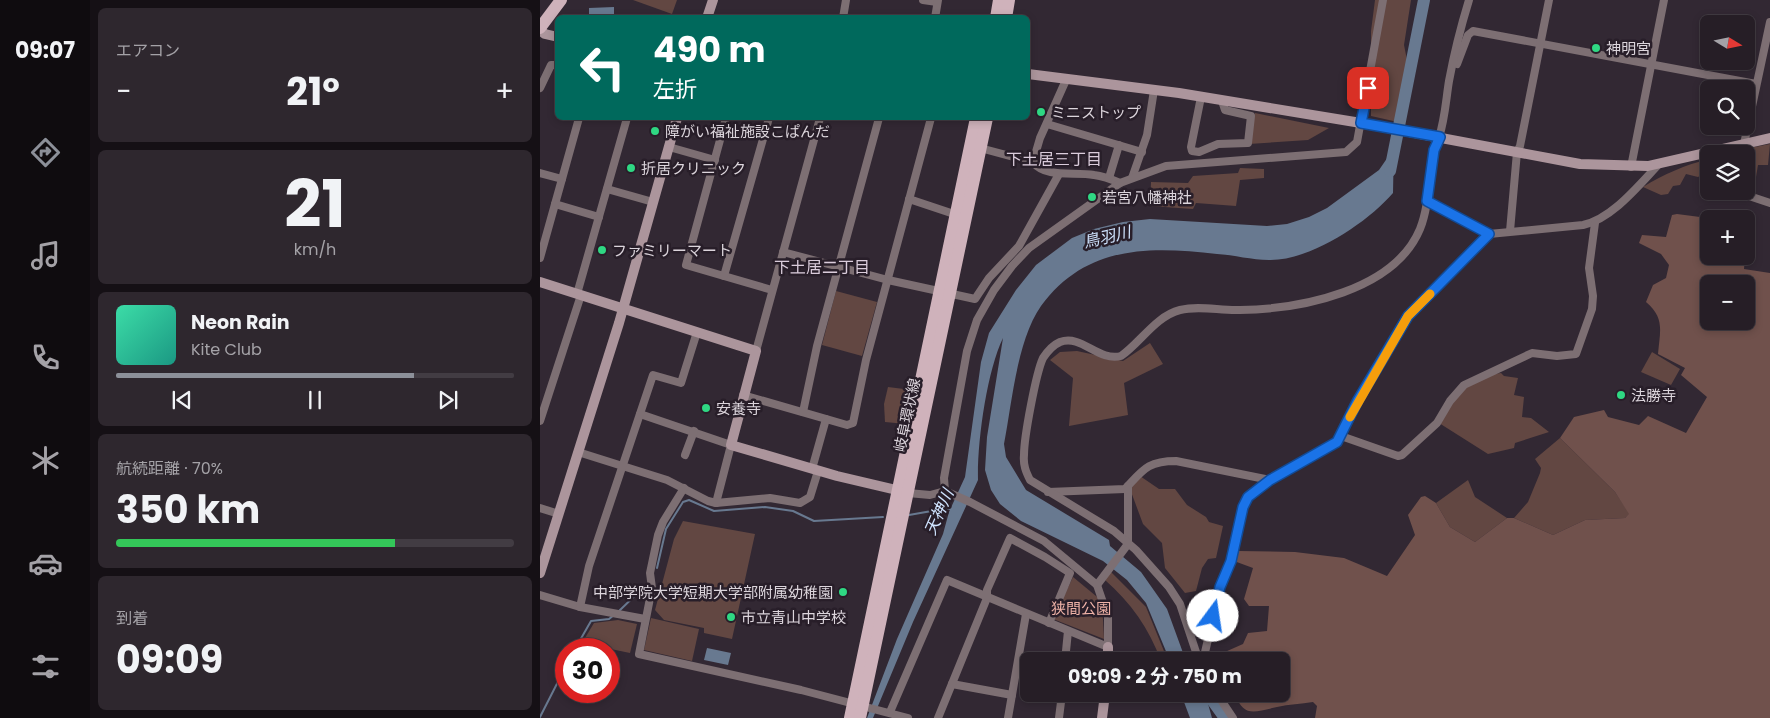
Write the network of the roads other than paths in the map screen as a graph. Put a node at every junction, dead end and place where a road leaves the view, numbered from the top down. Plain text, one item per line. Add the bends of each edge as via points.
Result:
1 (562, 0) edge
2 (714, 0) edge
3 (846, 0) edge
4 (923, 0) edge
5 (999, 0) edge
6 (1009, 0) edge
7 (1383, 0) edge
8 (1469, 0) edge
9 (1549, 0) edge
10 (1664, 0) edge
11 (938, 1) edge
12 (708, 15) edge
13 (844, 15) edge
14 (936, 15) edge
15 (996, 15) edge
16 (1006, 15) edge
17 (1770, 22) edge
18 (540, 29) edge
19 (555, 36) edge
20 (1540, 44) junction
21 (1652, 64) junction
22 (555, 66) edge
23 (1030, 74) edge
24 (1450, 78) junction
25 (1066, 80) junction
26 (1756, 84) junction
27 (540, 88) edge
28 (1154, 90) junction
29 (1200, 97) junction
30 (1222, 101) junction
31 (578, 120) edge
32 (626, 120) edge
33 (676, 120) edge
34 (725, 120) edge
35 (768, 120) edge
36 (819, 120) edge
37 (878, 120) edge
38 (930, 120) edge
39 (976, 120) edge
40 (987, 120) edge
41 (1047, 124) junction
42 (1364, 124) junction
43 (1437, 136) junction
44 (1770, 138) edge
45 (1744, 144) junction
46 (1119, 145) junction
47 (1741, 145) edge
48 (669, 147) junction
49 (980, 148) junction
50 (1142, 152) junction
51 (1517, 152) junction
52 (1700, 156) edge
53 (714, 160) junction
54 (1033, 162) junction
55 (1659, 164) junction
56 (1630, 167) junction
57 (540, 173) edge
58 (1058, 174) junction
59 (1109, 178) junction
60 (1132, 178) junction
61 (562, 179) junction
62 (1120, 183) junction
63 (607, 189) junction
64 (1755, 198) edge
65 (910, 199) junction
66 (1427, 201) junction
67 (653, 202) junction
68 (1770, 203) edge
69 (555, 204) junction
70 (956, 215) junction
71 (598, 218) junction
72 (1595, 223) junction
73 (1510, 231) junction
74 (1489, 234) junction
75 (783, 252) junction
76 (540, 258) edge
77 (839, 267) junction
78 (724, 276) junction
79 (888, 280) junction
80 (540, 282) edge
81 (772, 290) junction
82 (944, 293) junction
83 (579, 294) junction
84 (622, 309) junction
85 (697, 332) junction
86 (756, 351) junction
87 (743, 395) junction
88 (803, 412) junction
89 (640, 414) junction
90 (826, 419) junction
91 (540, 422) edge
92 (694, 431) junction
93 (1341, 436) junction
94 (731, 444) junction
95 (578, 452) junction
96 (685, 455) dead end
97 (622, 466) junction
98 (815, 470) junction
99 (1270, 480) junction
100 (1128, 486) junction
101 (684, 488) junction
102 (945, 491) junction
103 (903, 492) junction
104 (1047, 492) junction
105 (716, 503) junction
106 (540, 508) edge
107 (558, 514) junction
108 (1128, 544) junction
109 (540, 573) edge
110 (1099, 583) junction
111 (540, 595) edge
112 (987, 598) junction
113 (580, 607) junction
114 (1026, 614) junction
115 (645, 619) junction
116 (1049, 623) junction
117 (1068, 631) junction
118 (1108, 647) junction
119 (1066, 652) edge
120 (1108, 652) edge
121 (1198, 652) edge
122 (1203, 652) edge
123 (952, 684) junction
124 (1012, 696) junction
125 (1061, 702) edge
126 (1104, 702) edge
127 (1222, 702) edge
128 (860, 705) junction
129 (888, 711) junction
130 (850, 718) edge
131 (860, 718) edge
132 (908, 718) edge
133 (938, 718) edge
134 (1008, 718) edge
135 (1059, 718) edge
136 (1102, 718) edge
137 (1233, 718) edge

1 - 18 main road
2 - 12 street
3 - 13 street
4 - 11 street
5 - 15 main road
6 - 16 main road
7 - 42 street
8 - 24 street
9 - 20 street
10 - 21 street
11 - 14 street
17 - 26 street
18 - 19 street via 545,34
20 - 21 street
20 - 24 street via 1473,32 1468,35
20 - 51 street
21 - 26 street
21 - 56 street
22 - 27 street via 548,68
23 - 25 street
24 - 43 street
25 - 28 street
25 - 41 street
26 - 45 street
28 - 29 street
28 - 50 street
29 - 30 street
29 - 30 street via 1192,151 1199,152 1218,144 1248,143 1251,116 1225,110
30 - 42 street
31 - 61 street
32 - 63 street
33 - 48 street
34 - 53 street
35 - 78 street
36 - 75 street
37 - 77 street
38 - 65 street
39 - 70 main road, 岐阜環状線
40 - 49 main road, 岐阜環状線
41 - 46 street
41 - 54 street
42 - 43 street
42 - 60 street via 1357,142 1346,152 1166,166
43 - 51 street
43 - 66 street
44 - 45 street
45 - 47 street
46 - 50 street
46 - 59 street
48 - 53 street
48 - 67 street
49 - 54 street
49 - 82 main road, 岐阜環状線
50 - 60 street
51 - 56 street via 1580,164
51 - 73 street
52 - 55 street
53 - 78 street via 686,261 689,266
54 - 58 street
55 - 56 street
55 - 72 street via 1611,212
57 - 61 street
58 - 59 street via 1078,173
58 - 82 street via 1019,246 989,278 975,299
59 - 62 street
60 - 62 street
61 - 69 street
62 - 102 street via 1029,248 1012,266 977,320 967,351 944,478
63 - 67 street
63 - 71 street
64 - 68 street
65 - 70 street
65 - 79 street
66 - 74 street
66 - 104 street via 1421,227 1411,247 1375,278 1350,289 1318,300 1277,308 1179,310 1128,350 1112,358 1077,342 1060,342 1051,348 1039,371 1024,454 1025,470 1030,480
67 - 84 street
69 - 71 street
69 - 76 street
70 - 82 main road, 岐阜環状線
71 - 83 street
72 - 73 street
72 - 93 street via 1589,268 1594,296 1576,354 1532,353 1464,385 1437,423 1402,455
73 - 74 street
74 - 93 street via 1408,316 1358,400
75 - 77 street
75 - 81 street
77 - 79 street
77 - 88 street
78 - 81 street
79 - 82 street
79 - 90 street via 853,423 847,425
80 - 83 street
81 - 86 street
82 - 103 main road, 岐阜環状線
83 - 84 street
83 - 91 street
84 - 85 street
84 - 95 street
85 - 86 street
85 - 89 street via 681,383 653,375
86 - 87 street
87 - 88 street
87 - 94 street
88 - 90 street
89 - 92 street
89 - 97 street
90 - 98 street
92 - 94 street
92 - 96 street
93 - 99 street via 1328,449
94 - 98 street
94 - 105 street
95 - 97 street
95 - 107 street
97 - 101 street
97 - 113 street via 589,566
98 - 103 street
98 - 105 street via 810,497 800,503 770,498
99 - 100 street via 1176,461 1160,461 1138,472
99 - 122 street via 1248,497 1243,507 1231,561 1220,587
100 - 104 street via 1125,489
100 - 108 street
101 - 105 street
101 - 115 street via 658,535
102 - 103 street via 930,495
102 - 110 street via 1044,541
103 - 128 main road, 岐阜環状線
104 - 108 street via 1114,531
106 - 107 street
107 - 109 street
108 - 110 street
108 - 121 street via 1169,587 1180,604
110 - 118 street via 1108,617
111 - 113 street
112 - 114 street
112 - 116 street via 987,590 1010,538 1070,573
112 - 123 street
112 - 129 street via 946,580
113 - 115 street
114 - 116 street
114 - 124 street
115 - 128 street via 638,650 641,656
116 - 117 street
117 - 118 street
117 - 119 street
118 - 120 street
123 - 124 street
123 - 133 street
124 - 134 street
125 - 135 street
126 - 136 street
127 - 137 street
128 - 129 street
128 - 130 main road, 岐阜環状線
128 - 131 main road, 岐阜環状線
129 - 132 street

